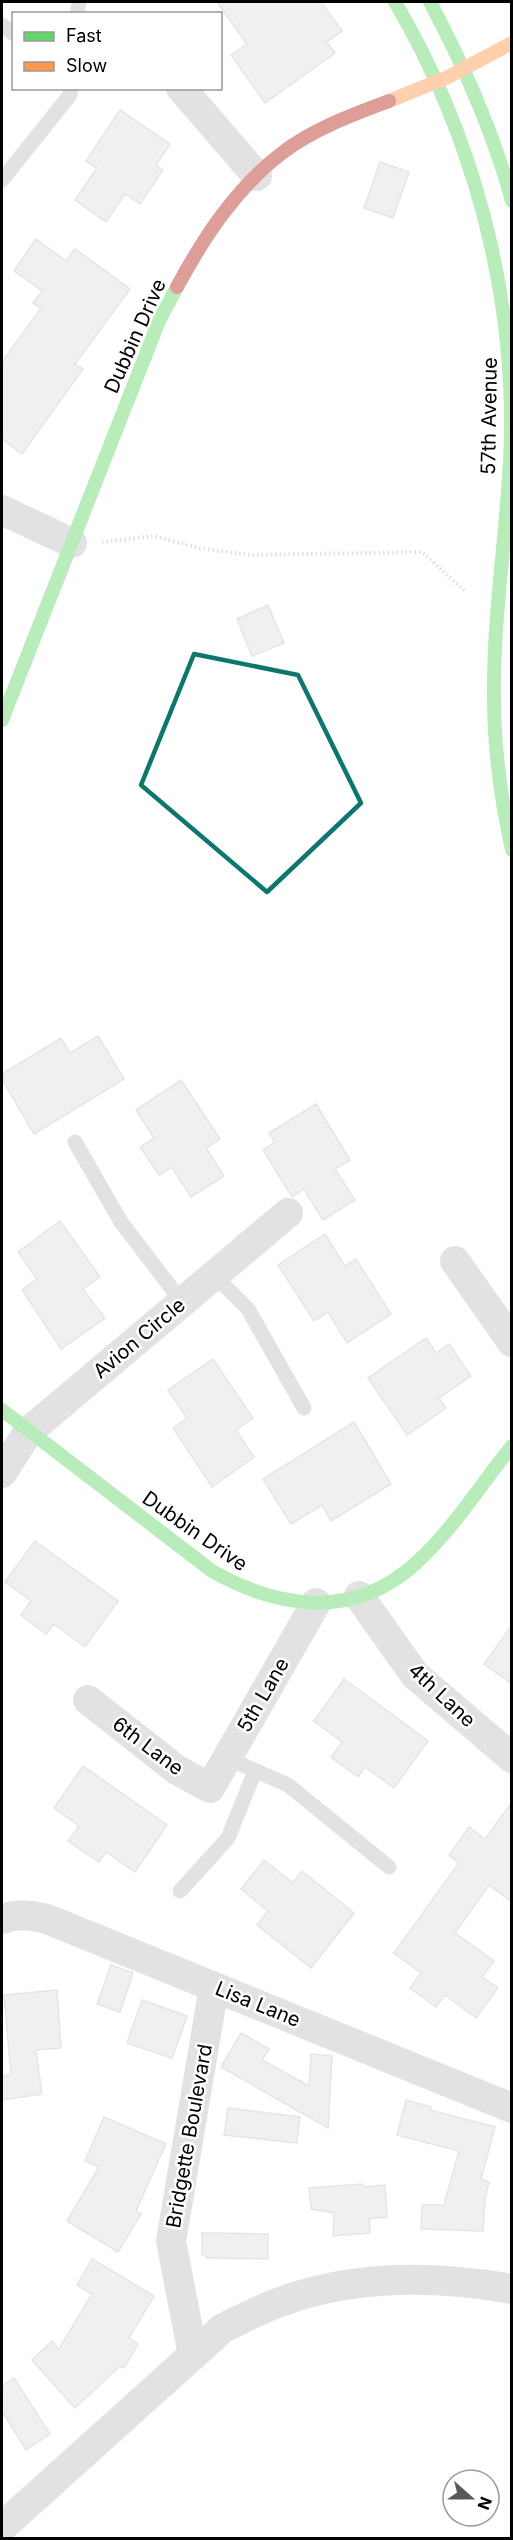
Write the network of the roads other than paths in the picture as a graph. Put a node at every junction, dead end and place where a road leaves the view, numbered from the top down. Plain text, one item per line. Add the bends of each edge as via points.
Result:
1 (394, 2) edge
2 (430, 2) edge
3 (512, 43) edge
4 (465, 67) junction
5 (438, 81) junction
6 (71, 90) edge
7 (183, 90) edge
8 (256, 176) junction
9 (2, 180) edge
10 (512, 201) edge
11 (502, 254) edge
12 (509, 493) edge
13 (2, 510) edge
14 (72, 543) junction
15 (2, 720) edge
16 (512, 850) edge
17 (75, 1142) dead end
18 (288, 1213) dead end
19 (455, 1261) dead end
20 (214, 1275) junction
21 (182, 1302) junction
22 (512, 1342) edge
23 (304, 1408) dead end
24 (2, 1410) edge
25 (28, 1432) junction
26 (512, 1446) edge
27 (2, 1473) edge
28 (359, 1596) junction
29 (316, 1603) junction
30 (88, 1700) dead end
31 (227, 1758) junction
32 (512, 1758) edge
33 (255, 1771) junction
34 (210, 1788) joint
35 (389, 1867) dead end
36 (180, 1891) dead end
37 (2, 1919) edge
38 (214, 1987) junction
39 (512, 2108) edge
40 (512, 2289) edge
41 (193, 2355) junction
42 (2, 2527) edge

1 - 5 street, 57th Avenue
2 - 4 street
3 - 4 street, Dubbin Drive
4 - 5 street, Dubbin Drive
4 - 10 street via 493,136
5 - 8 street, Dubbin Drive via 318,130
5 - 11 street, 57th Avenue
6 - 9 lane
7 - 8 street
8 - 14 street, Dubbin Drive via 195,254 159,321
11 - 12 street, 57th Avenue via 510,354
12 - 16 street, 57th Avenue via 494,676 496,744
13 - 14 street
14 - 15 street, Dubbin Drive
17 - 21 lane via 122,1222
18 - 20 street, Avion Circle
19 - 22 street
20 - 21 street, Avion Circle
20 - 23 lane via 248,1309
21 - 25 street, Avion Circle
24 - 25 street, Dubbin Drive
25 - 27 street, Avion Circle
25 - 29 street, Dubbin Drive via 228,1581 264,1597
26 - 28 street, Dubbin Drive via 428,1553 397,1578
28 - 29 street, Dubbin Drive
28 - 32 street, 4th Lane via 415,1675
29 - 31 street, 5th Lane
30 - 34 street, 6th Lane via 177,1770
31 - 33 lane
31 - 34 street, 5th Lane
33 - 35 lane via 288,1785
33 - 36 lane via 228,1838
37 - 38 street, Lisa Lane via 12,1915 47,1918
38 - 39 street, Lisa Lane
38 - 41 street, Bridgette Boulevard via 171,2241
40 - 41 street via 419,2280 332,2287 287,2299 223,2328
41 - 42 street

